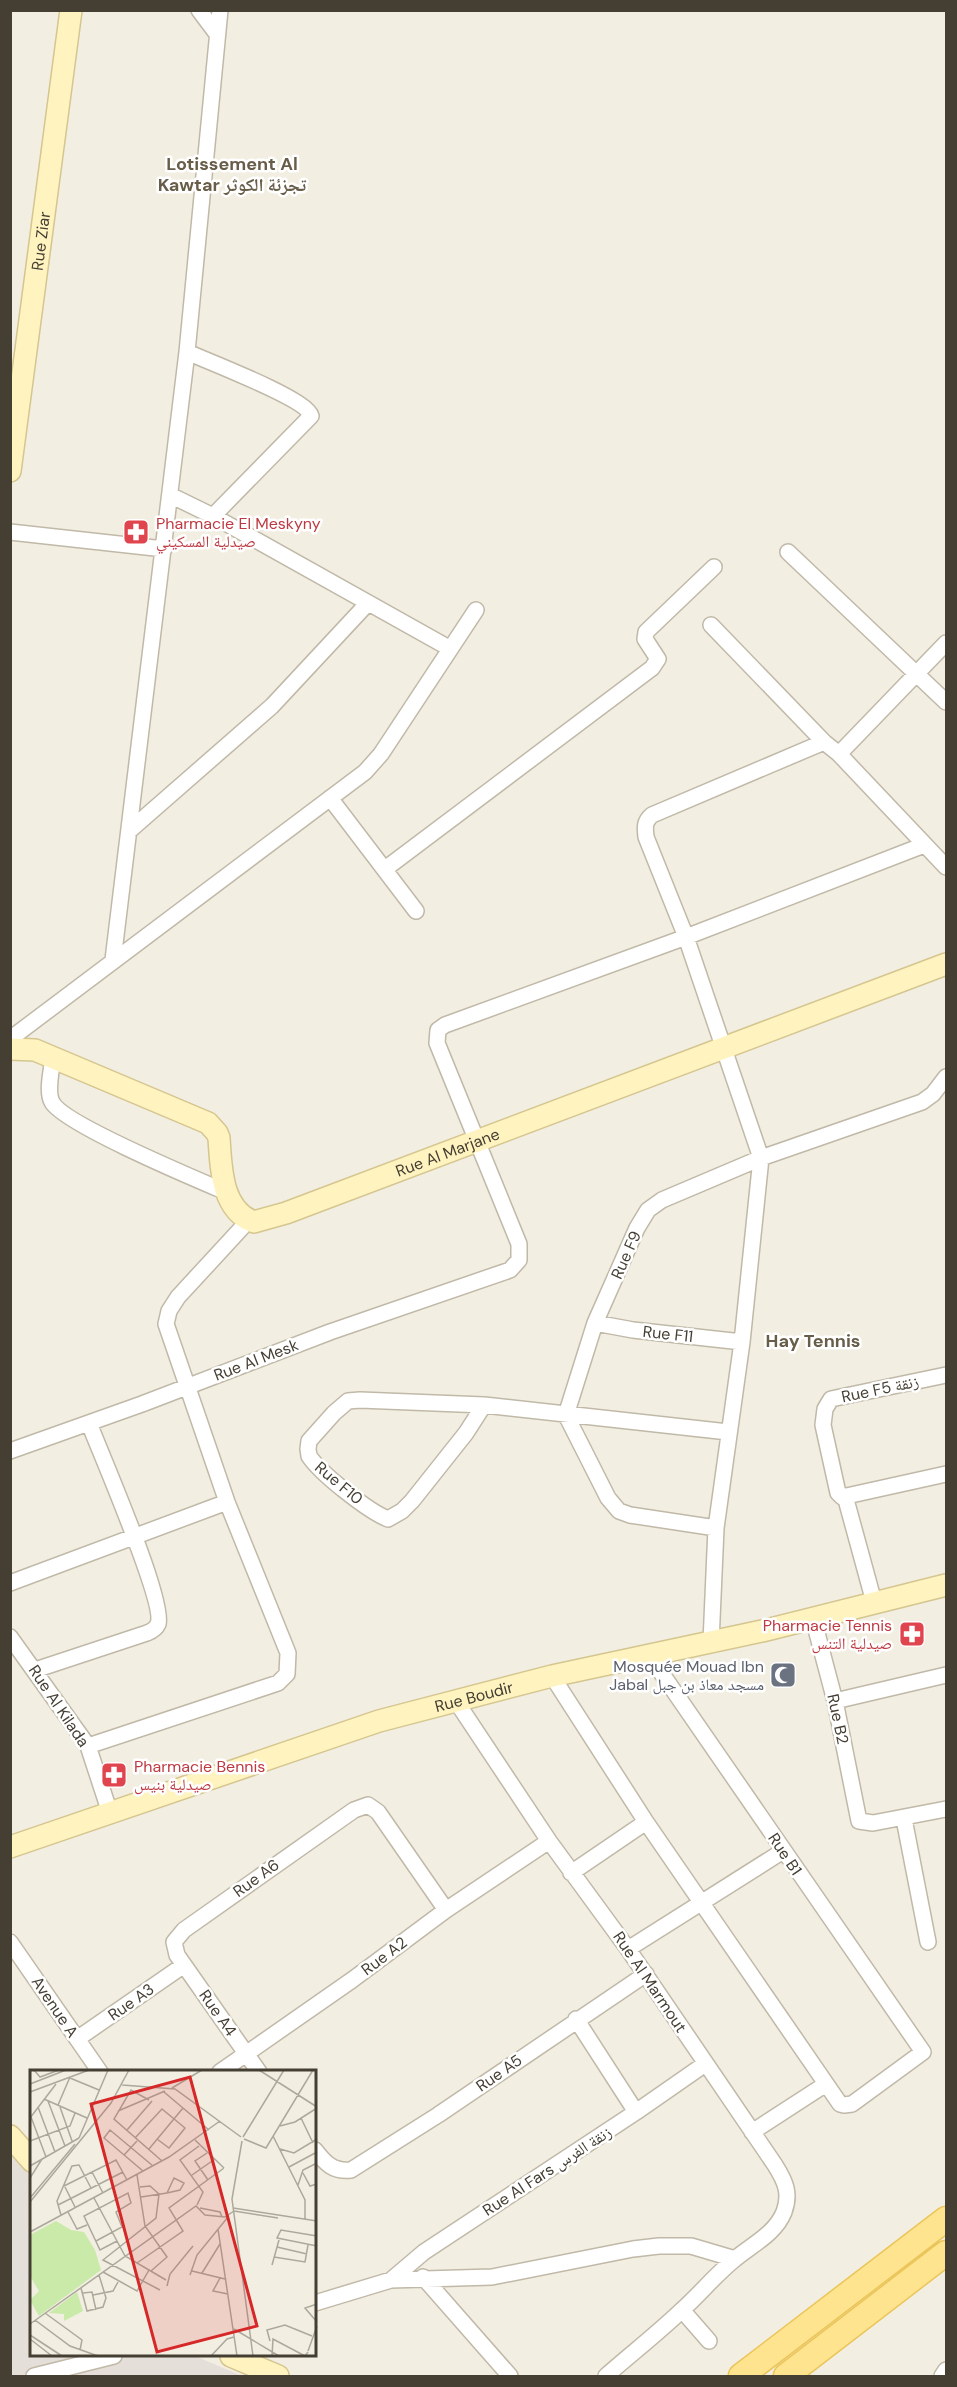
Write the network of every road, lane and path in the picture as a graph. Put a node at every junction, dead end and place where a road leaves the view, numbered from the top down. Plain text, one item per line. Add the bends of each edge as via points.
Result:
1 (70, 10) edge
2 (199, 10) edge
3 (220, 10) edge
4 (217, 34) junction
5 (187, 352) junction
6 (10, 471) edge
7 (170, 495) junction
8 (213, 516) junction
9 (10, 532) edge
10 (164, 549) junction
11 (788, 552) dead end
12 (714, 567) dead end
13 (368, 603) junction
14 (476, 610) dead end
15 (711, 625) dead end
16 (946, 643) edge
17 (449, 648) junction
18 (915, 674) junction
19 (946, 702) edge
20 (824, 742) junction
21 (839, 754) junction
22 (330, 798) junction
23 (129, 831) junction
24 (924, 845) junction
25 (946, 867) edge
26 (385, 869) junction
27 (416, 911) dead end
28 (686, 937) junction
29 (113, 960) junction
30 (946, 964) edge
31 (10, 1039) edge
32 (725, 1048) junction
33 (10, 1049) edge
34 (52, 1057) junction
35 (946, 1077) edge
36 (477, 1141) junction
37 (761, 1158) junction
38 (226, 1192) junction
39 (249, 1220) junction
40 (595, 1323) junction
41 (742, 1342) junction
42 (946, 1376) edge
43 (187, 1386) junction
44 (484, 1405) junction
45 (566, 1415) junction
46 (89, 1423) junction
47 (728, 1432) junction
48 (10, 1450) edge
49 (946, 1474) edge
50 (844, 1497) junction
51 (227, 1502) junction
52 (716, 1528) junction
53 (135, 1537) junction
54 (10, 1583) edge
55 (946, 1585) edge
56 (874, 1602) junction
57 (813, 1618) junction
58 (10, 1637) edge
59 (711, 1642) junction
60 (649, 1655) junction
61 (35, 1670) junction
62 (552, 1676) junction
63 (946, 1676) edge
64 (456, 1701) junction
65 (834, 1701) junction
66 (88, 1746) junction
67 (946, 1809) edge
68 (110, 1813) junction
69 (904, 1819) junction
70 (646, 1822) junction
71 (549, 1841) junction
72 (10, 1847) edge
73 (783, 1851) junction
74 (571, 1873) junction
75 (701, 1902) junction
76 (446, 1910) junction
77 (10, 1942) edge
78 (928, 1942) dead end
79 (628, 1949) junction
80 (180, 1960) junction
81 (646, 1974) junction
82 (576, 2019) junction
83 (77, 2039) junction
84 (246, 2054) junction
85 (705, 2064) junction
86 (99, 2070) edge
87 (223, 2070) edge
88 (258, 2070) edge
89 (826, 2084) junction
90 (636, 2112) junction
91 (753, 2132) junction
92 (10, 2136) edge
93 (30, 2159) edge
94 (318, 2160) edge
95 (946, 2219) edge
96 (946, 2253) edge
97 (735, 2259) junction
98 (423, 2277) junction
99 (391, 2280) junction
100 (316, 2303) edge
101 (682, 2310) junction
102 (709, 2341) dead end
103 (106, 2357) edge
104 (235, 2357) edge
105 (946, 2370) edge
106 (34, 2376) edge
107 (278, 2376) edge
108 (510, 2376) edge
109 (606, 2376) edge
110 (741, 2376) edge
111 (786, 2376) edge
112 (942, 2376) edge

1 - 6 street, Rue Ziar
2 - 4 street
3 - 4 street
4 - 5 street
5 - 7 street
5 - 8 street via 282,394 304,406 311,416
7 - 8 street
7 - 10 street
8 - 13 street
9 - 10 street
10 - 23 street
11 - 18 street
12 - 26 street via 646,632 645,639 658,659 652,668
13 - 17 street
13 - 23 street via 272,705
14 - 17 street
15 - 20 street
16 - 18 street
17 - 22 street via 381,754 365,772
18 - 19 street
18 - 21 street
20 - 21 street
20 - 28 street via 646,820 646,837
21 - 24 street
22 - 26 street
22 - 29 street
23 - 29 street
24 - 25 street
24 - 28 street
26 - 27 street
28 - 32 street
28 - 36 street via 438,1030 437,1043
29 - 31 street
30 - 32 street, Rue Al Marjane
32 - 36 street, Rue Al Marjane
32 - 37 street
33 - 34 street via 27,1048
34 - 38 street via 208,1123 219,1138
34 - 38 street via 50,1097 66,1116
35 - 37 street, Rue F9 via 922,1102
36 - 39 street, Rue Al Marjane via 286,1213 256,1222
36 - 43 street, Rue Al Mesk via 519,1244 521,1256 516,1265
37 - 40 street, Rue F9 via 662,1200 648,1210
37 - 41 street
38 - 39 street via 236,1209
39 - 43 street via 194,1278 169,1311 167,1329
40 - 41 street, Rue F11
40 - 45 street, Rue F9
41 - 47 street
42 - 50 street, Rue F5 زنقة via 831,1399 824,1415 828,1453 838,1493
43 - 46 street, Rue Al Mesk
43 - 51 street
44 - 44 street, Rue F10 via 348,1401 309,1441 308,1449 313,1462 388,1519 412,1501
44 - 45 street, Rue F10
45 - 47 street, Rue F10
45 - 52 street via 608,1498 620,1511
46 - 48 street, Rue Al Mesk
46 - 53 street
47 - 52 street
49 - 50 street
50 - 56 street
51 - 53 street
51 - 66 street via 288,1653 287,1674 278,1683
52 - 59 street
53 - 54 street
53 - 61 street via 156,1602 157,1626 147,1633
55 - 56 street, Rue Boudir
56 - 57 street, Rue Boudir
57 - 59 street, Rue Boudir
57 - 65 street, Rue B2
58 - 61 street, Rue Al Kilada
59 - 60 street, Rue Boudir
60 - 62 street, Rue Boudir
60 - 73 street, Rue B1
61 - 66 street, Rue Al Kilada
62 - 64 street, Rue Boudir
62 - 70 street
63 - 65 street
64 - 68 street, Rue Boudir via 380,1721
64 - 71 street, Rue Al Marmout
65 - 69 street, Rue B2 via 859,1821
66 - 68 street, Rue Al Kilada
67 - 69 street
68 - 72 street, Rue Boudir
69 - 78 street
70 - 74 street
70 - 75 street
71 - 74 street, Rue Al Marmout
71 - 76 street, Rue A2
73 - 75 street
73 - 89 street, Rue B1 via 923,2052 852,2104 840,2104
74 - 79 street, Rue Al Marmout
75 - 79 street
75 - 89 street
76 - 80 street, Rue A6 via 378,1812 368,1805 354,1810 184,1930 174,1942
76 - 84 street, Rue A2
77 - 83 street, Avenue A
79 - 81 street, Rue Al Marmout
80 - 83 street, Rue A3
80 - 84 street, Rue A4
81 - 82 street, Rue A5
81 - 85 street, Rue Al Marmout
82 - 90 street
82 - 94 street, Rue A5 via 438,2115 351,2169 341,2171
83 - 86 street, Avenue A
84 - 87 street, Rue A2
84 - 88 street, Rue A4
85 - 90 street, Rue Al Fars زنقة الفرس
85 - 91 street, Rue Al Marmout
89 - 91 street
90 - 99 street, Rue Al Fars زنقة الفرس via 424,2252
91 - 97 street, Rue Al Marmout via 785,2180 788,2192 778,2224
92 - 93 street
95 - 110 main road
96 - 111 main road
97 - 98 street via 691,2246 659,2246 492,2277
97 - 101 street, Rue Al Marmout
98 - 99 street
98 - 108 street
99 - 100 street
101 - 102 street
101 - 109 street, Rue Al Marmout
103 - 106 street
104 - 107 street
105 - 112 street

